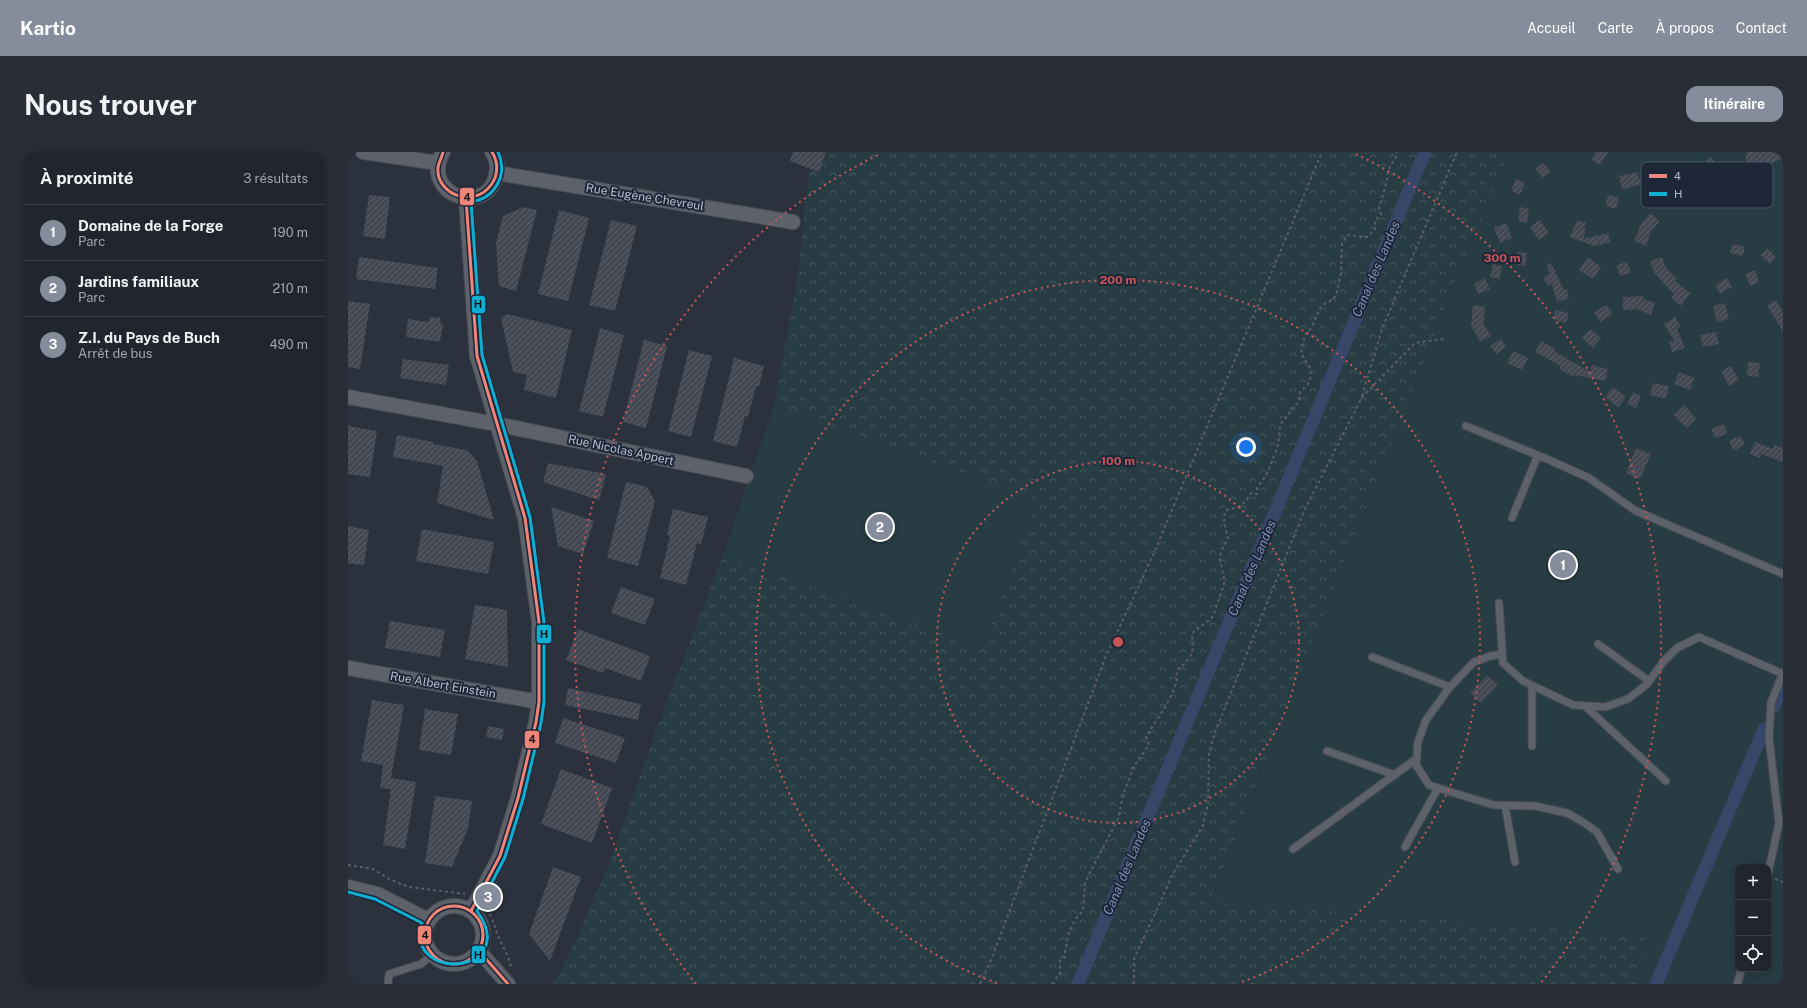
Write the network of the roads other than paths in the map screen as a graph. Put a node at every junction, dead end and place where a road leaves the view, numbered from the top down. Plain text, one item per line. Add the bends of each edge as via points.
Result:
1 (363, 152) edge
2 (492, 152) edge
3 (440, 158) edge
4 (497, 173) junction
5 (466, 198) junction
6 (793, 222) dead end
7 (348, 397) edge
8 (496, 424) junction
9 (1466, 426) dead end
10 (1538, 455) junction
11 (746, 476) dead end
12 (1512, 518) dead end
13 (1783, 574) edge
14 (1500, 603) dead end
15 (1598, 644) dead end
16 (1502, 654) junction
17 (1372, 658) dead end
18 (348, 668) edge
19 (1783, 674) edge
20 (1649, 681) junction
21 (1532, 686) junction
22 (1450, 687) junction
23 (539, 702) junction
24 (1585, 706) junction
25 (1532, 746) dead end
26 (1327, 751) dead end
27 (1416, 759) junction
28 (1395, 774) junction
29 (1666, 781) dead end
30 (1438, 788) junction
31 (1505, 805) junction
32 (1405, 847) dead end
33 (1293, 849) dead end
34 (1515, 862) dead end
35 (1770, 864) edge
36 (1618, 869) dead end
37 (348, 887) edge
38 (474, 905) junction
39 (428, 920) junction
40 (479, 950) junction
41 (432, 955) junction
42 (1741, 972) edge
43 (506, 982) edge
44 (388, 984) edge
45 (1737, 984) edge

1 - 3 street
2 - 4 street via 497,163
3 - 5 street via 439,178 446,190
4 - 5 street via 487,191 474,198
4 - 6 street, Rue Eugène Chevreul
5 - 8 street via 477,356
7 - 8 street
8 - 11 street, Rue Nicolas Appert
8 - 23 street via 525,518 530,545 539,622
9 - 10 lane
10 - 12 lane
10 - 13 lane via 1589,478 1636,511
14 - 16 lane
15 - 20 lane
16 - 21 lane via 1503,663
16 - 22 lane via 1474,662
17 - 22 lane
18 - 23 street, Rue Albert Einstein
19 - 20 lane via 1699,637 1677,648
19 - 35 lane via 1770,702 1769,738 1779,823
20 - 24 lane via 1628,699 1605,707
21 - 24 lane via 1574,705
21 - 25 lane
22 - 27 lane via 1426,720 1418,742
23 - 38 street via 518,798 500,856
24 - 29 lane
26 - 28 lane
27 - 28 lane
27 - 30 lane via 1416,765 1429,785
28 - 33 lane
30 - 31 lane via 1494,805
30 - 32 lane
31 - 34 lane
31 - 36 lane via 1534,806 1567,813 1583,822 1597,832
37 - 39 street via 377,894
38 - 39 street via 443,907 434,912
38 - 40 street via 483,929
39 - 41 street via 424,938
40 - 41 street via 473,957 457,964
40 - 43 street
41 - 44 lane via 421,964 389,974
42 - 45 lane

